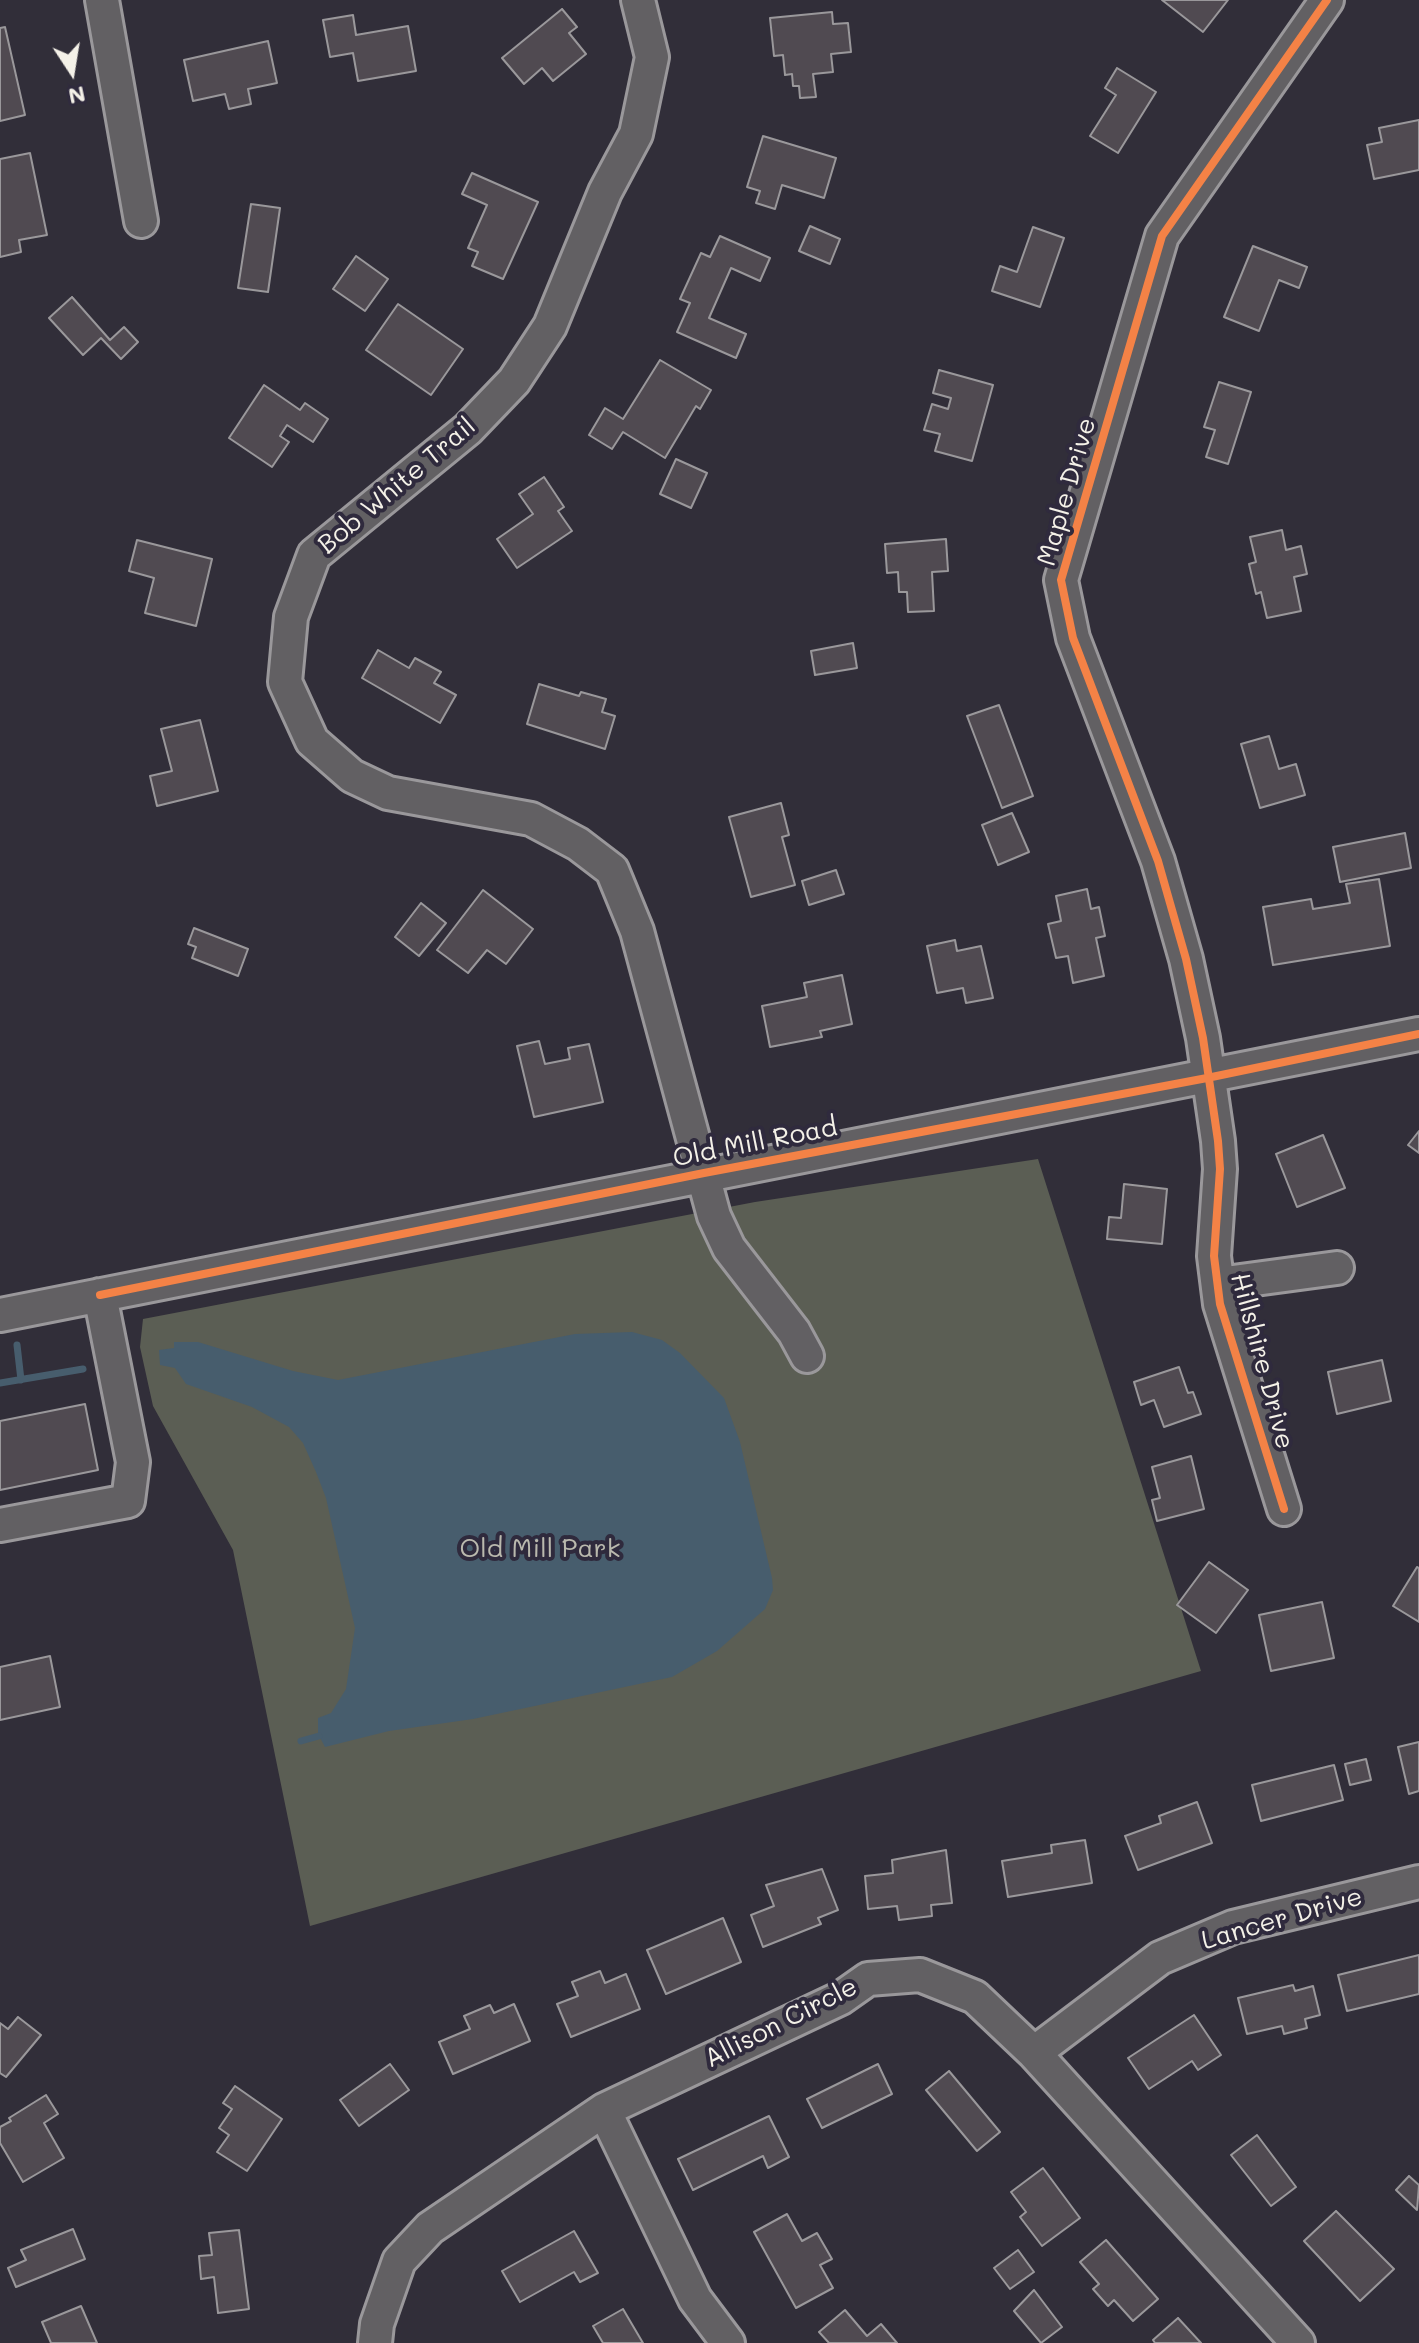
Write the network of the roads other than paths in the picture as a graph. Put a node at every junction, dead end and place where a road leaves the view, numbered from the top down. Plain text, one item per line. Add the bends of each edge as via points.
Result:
1 (102, 0) edge
2 (638, 0) edge
3 (1327, 0) edge
4 (141, 221) dead end
5 (1419, 1034) edge
6 (1207, 1078) junction
7 (704, 1173) junction
8 (1337, 1268) dead end
9 (1218, 1284) junction
10 (100, 1295) junction
11 (0, 1315) edge
12 (807, 1356) dead end
13 (1284, 1509) dead end
14 (0, 1525) edge
15 (1419, 1882) edge
16 (1034, 2053) junction
17 (604, 2110) junction
18 (375, 2343) edge
19 (728, 2343) edge
20 (1298, 2343) edge

1 - 4 street
2 - 7 street, Bob White Trail via 652,57 636,134 605,192 550,326 514,381 468,429 314,555 291,617 285,682 312,741 352,776 388,793 531,819 612,870 637,931
3 - 6 street, Maple Drive via 1162,236 1061,580 1073,638 1172,903
5 - 6 street, Old Mill Road
6 - 7 street, Old Mill Road
6 - 9 street, Hillshire Drive via 1220,1169 1214,1256
7 - 10 street, Old Mill Road
7 - 12 street, Bob White Trail via 714,1216 729,1248
8 - 9 street
9 - 13 street, Hillshire Drive
10 - 11 street, Old Mill Road
10 - 14 street via 133,1462 128,1501
15 - 16 street, Lancer Drive via 1233,1927 1160,1958
16 - 17 street, Allison Circle via 975,1997 920,1975 868,1979 841,1998
16 - 20 street, Allison Circle
17 - 18 street, Allison Circle via 430,2228 399,2261
17 - 19 street via 695,2299

